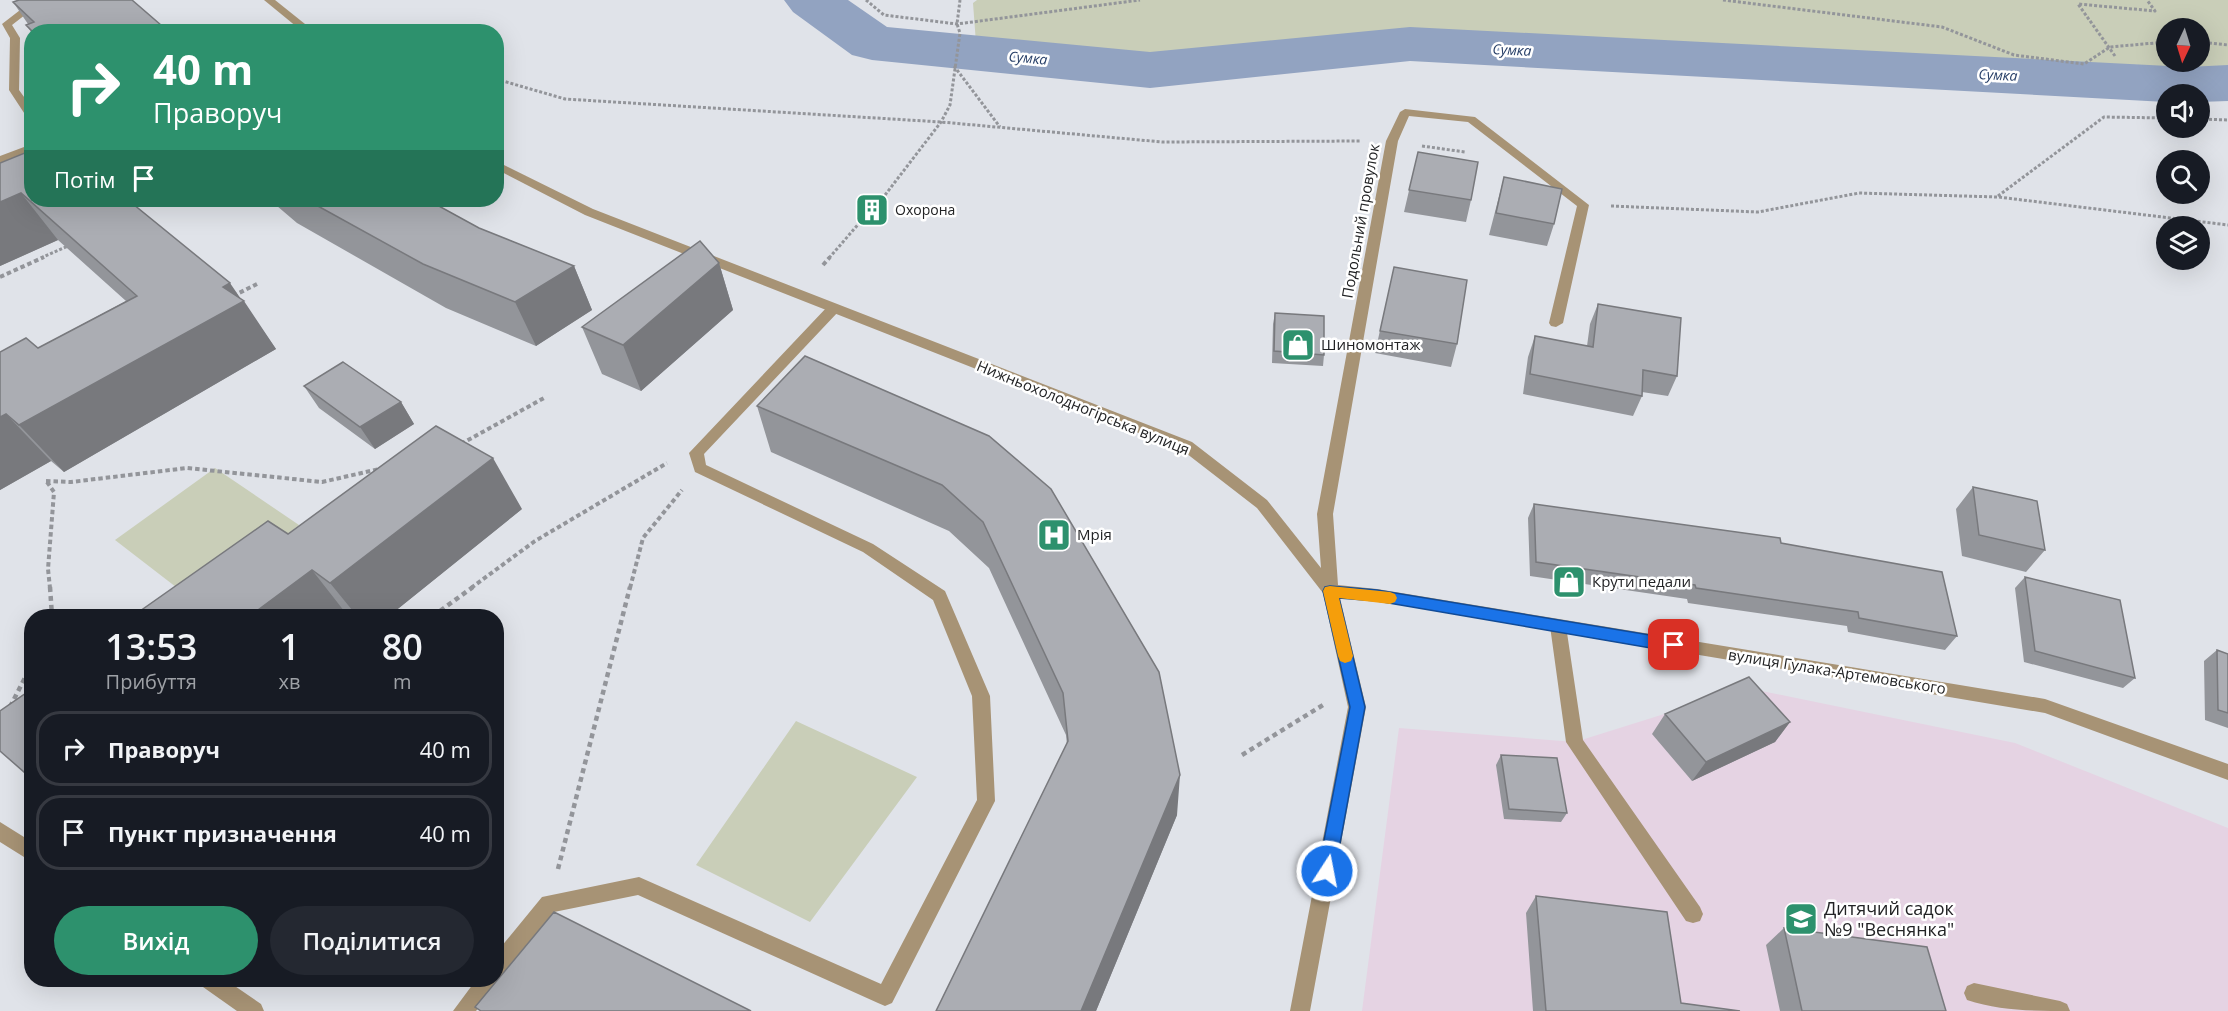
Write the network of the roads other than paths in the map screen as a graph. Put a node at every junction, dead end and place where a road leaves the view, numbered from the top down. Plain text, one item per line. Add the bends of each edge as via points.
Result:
1 (19, 0) edge
2 (56, 0) edge
3 (269, 0) edge
4 (27, 9) junction
5 (300, 24) edge
6 (24, 105) edge
7 (24, 150) edge
8 (0, 160) edge
9 (504, 168) edge
10 (833, 309) junction
11 (1556, 323) dead end
12 (1330, 591) junction
13 (1558, 626) junction
14 (2228, 772) edge
15 (0, 831) edge
16 (24, 848) edge
17 (1693, 914) dead end
18 (504, 959) edge
19 (220, 987) edge
20 (482, 987) edge
21 (1974, 993) dead end
22 (254, 1011) edge
23 (463, 1011) edge
24 (1300, 1011) edge
25 (2060, 1011) edge

1 - 4 street
2 - 4 street
3 - 5 street
4 - 6 street via 7,24 15,38 14,90
7 - 8 street
9 - 10 street, Нижньохолодногірська вулиця via 589,212
10 - 12 street, Нижньохолодногірська вулиця via 1187,446 1262,504
10 - 18 street via 696,453 700,468 868,548 939,596 981,696 986,801 885,996 639,885 549,904
11 - 12 street, Подольний провулок via 1583,205 1471,119 1405,112 1392,141 1325,514
12 - 13 street, вулиця Гулака-Артемовського via 1377,595
12 - 24 street, Нижньохолодногірська вулиця via 1357,707
13 - 14 street, вулиця Гулака-Артемовського via 2045,706
13 - 17 street via 1575,741
15 - 16 street
19 - 22 street
20 - 23 street
21 - 25 street

